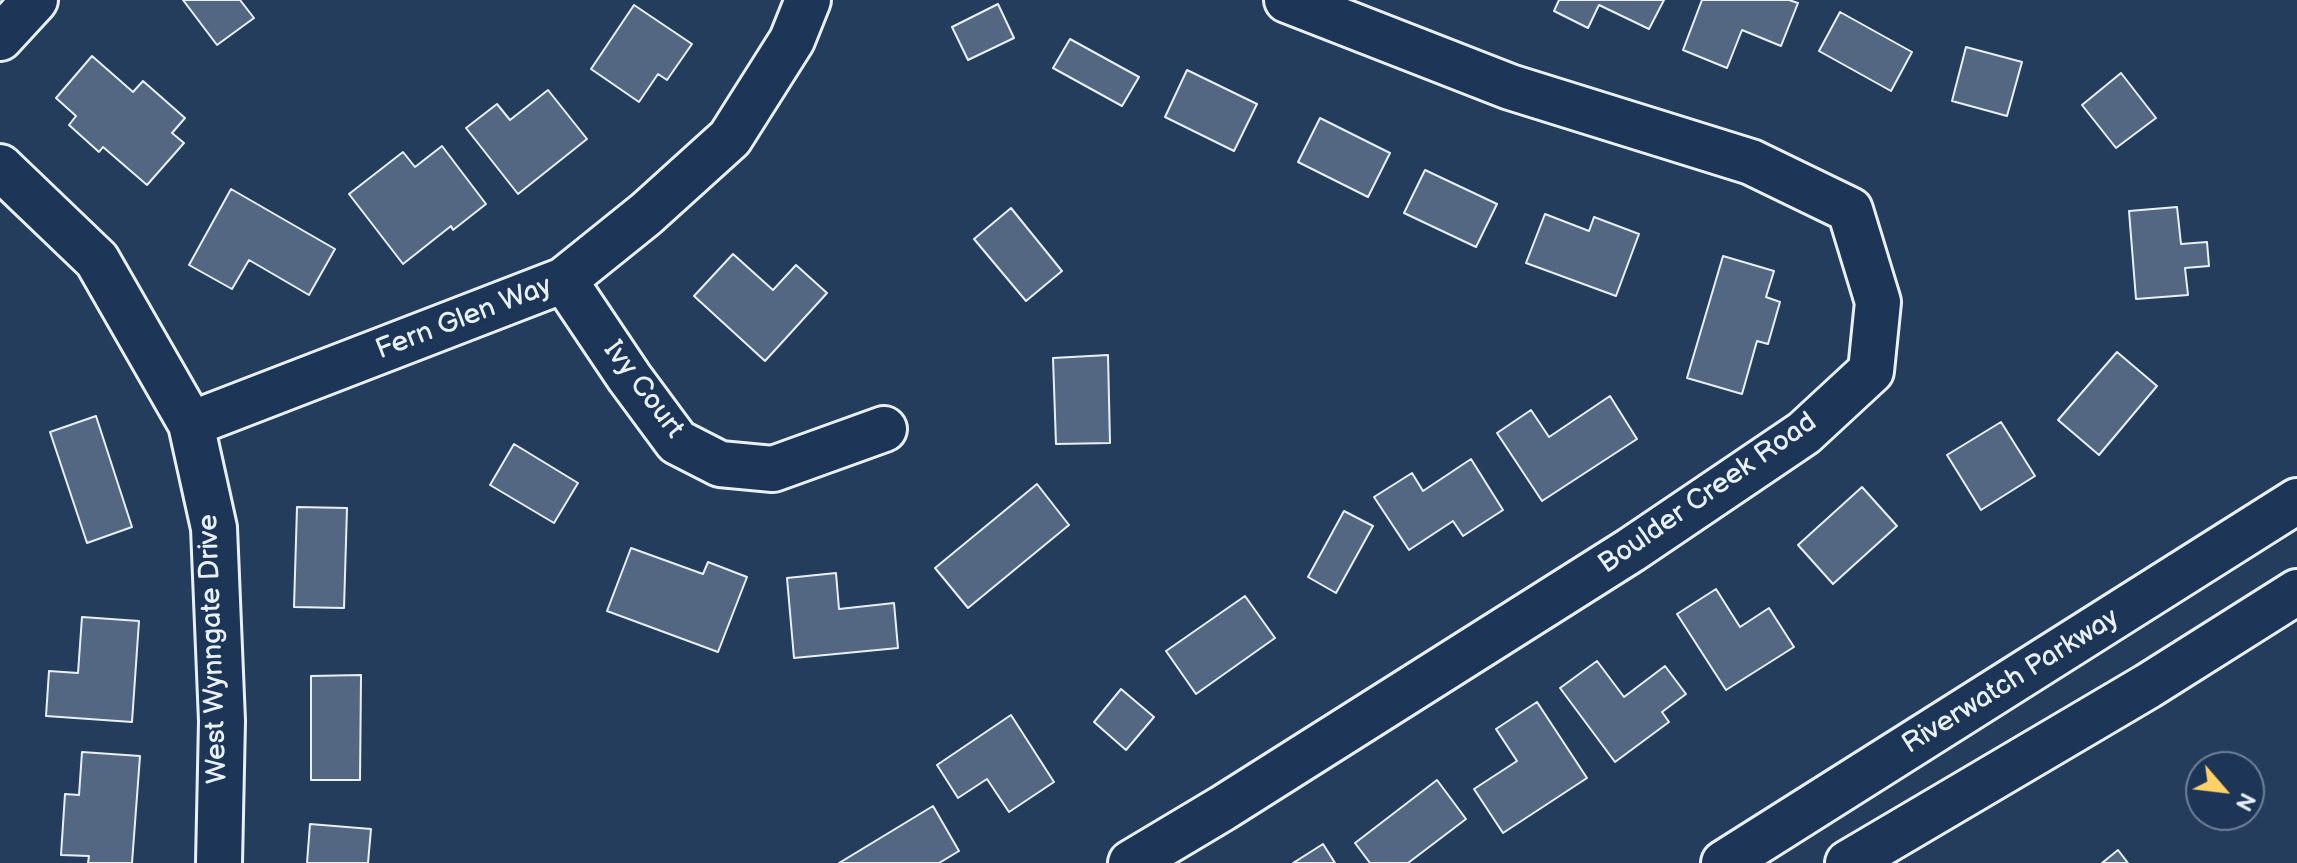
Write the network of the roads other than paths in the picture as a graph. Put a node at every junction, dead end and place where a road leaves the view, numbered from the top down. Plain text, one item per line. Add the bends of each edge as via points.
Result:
1 (35, 0) edge
2 (808, 0) edge
3 (1287, 0) edge
4 (0, 38) edge
5 (0, 167) edge
6 (564, 280) junction
7 (191, 424) junction
8 (884, 429) dead end
9 (2297, 501) edge
10 (2297, 592) edge
11 (219, 863) edge
12 (1131, 863) edge
13 (1724, 863) edge
14 (1848, 863) edge

1 - 4 street
2 - 6 street, Fern Glen Way via 792,40 730,138
3 - 12 street, Boulder Creek Road via 1510,87 1751,162 1850,210 1878,302 1871,371 1804,433 1631,550
5 - 7 street, West Wynngate Drive via 97,260
6 - 7 street, Fern Glen Way
6 - 8 street, Ivy Court via 677,442 720,464 773,469
7 - 11 street, West Wynngate Drive via 214,528 222,721
9 - 13 street, Riverwatch Parkway
10 - 14 street

